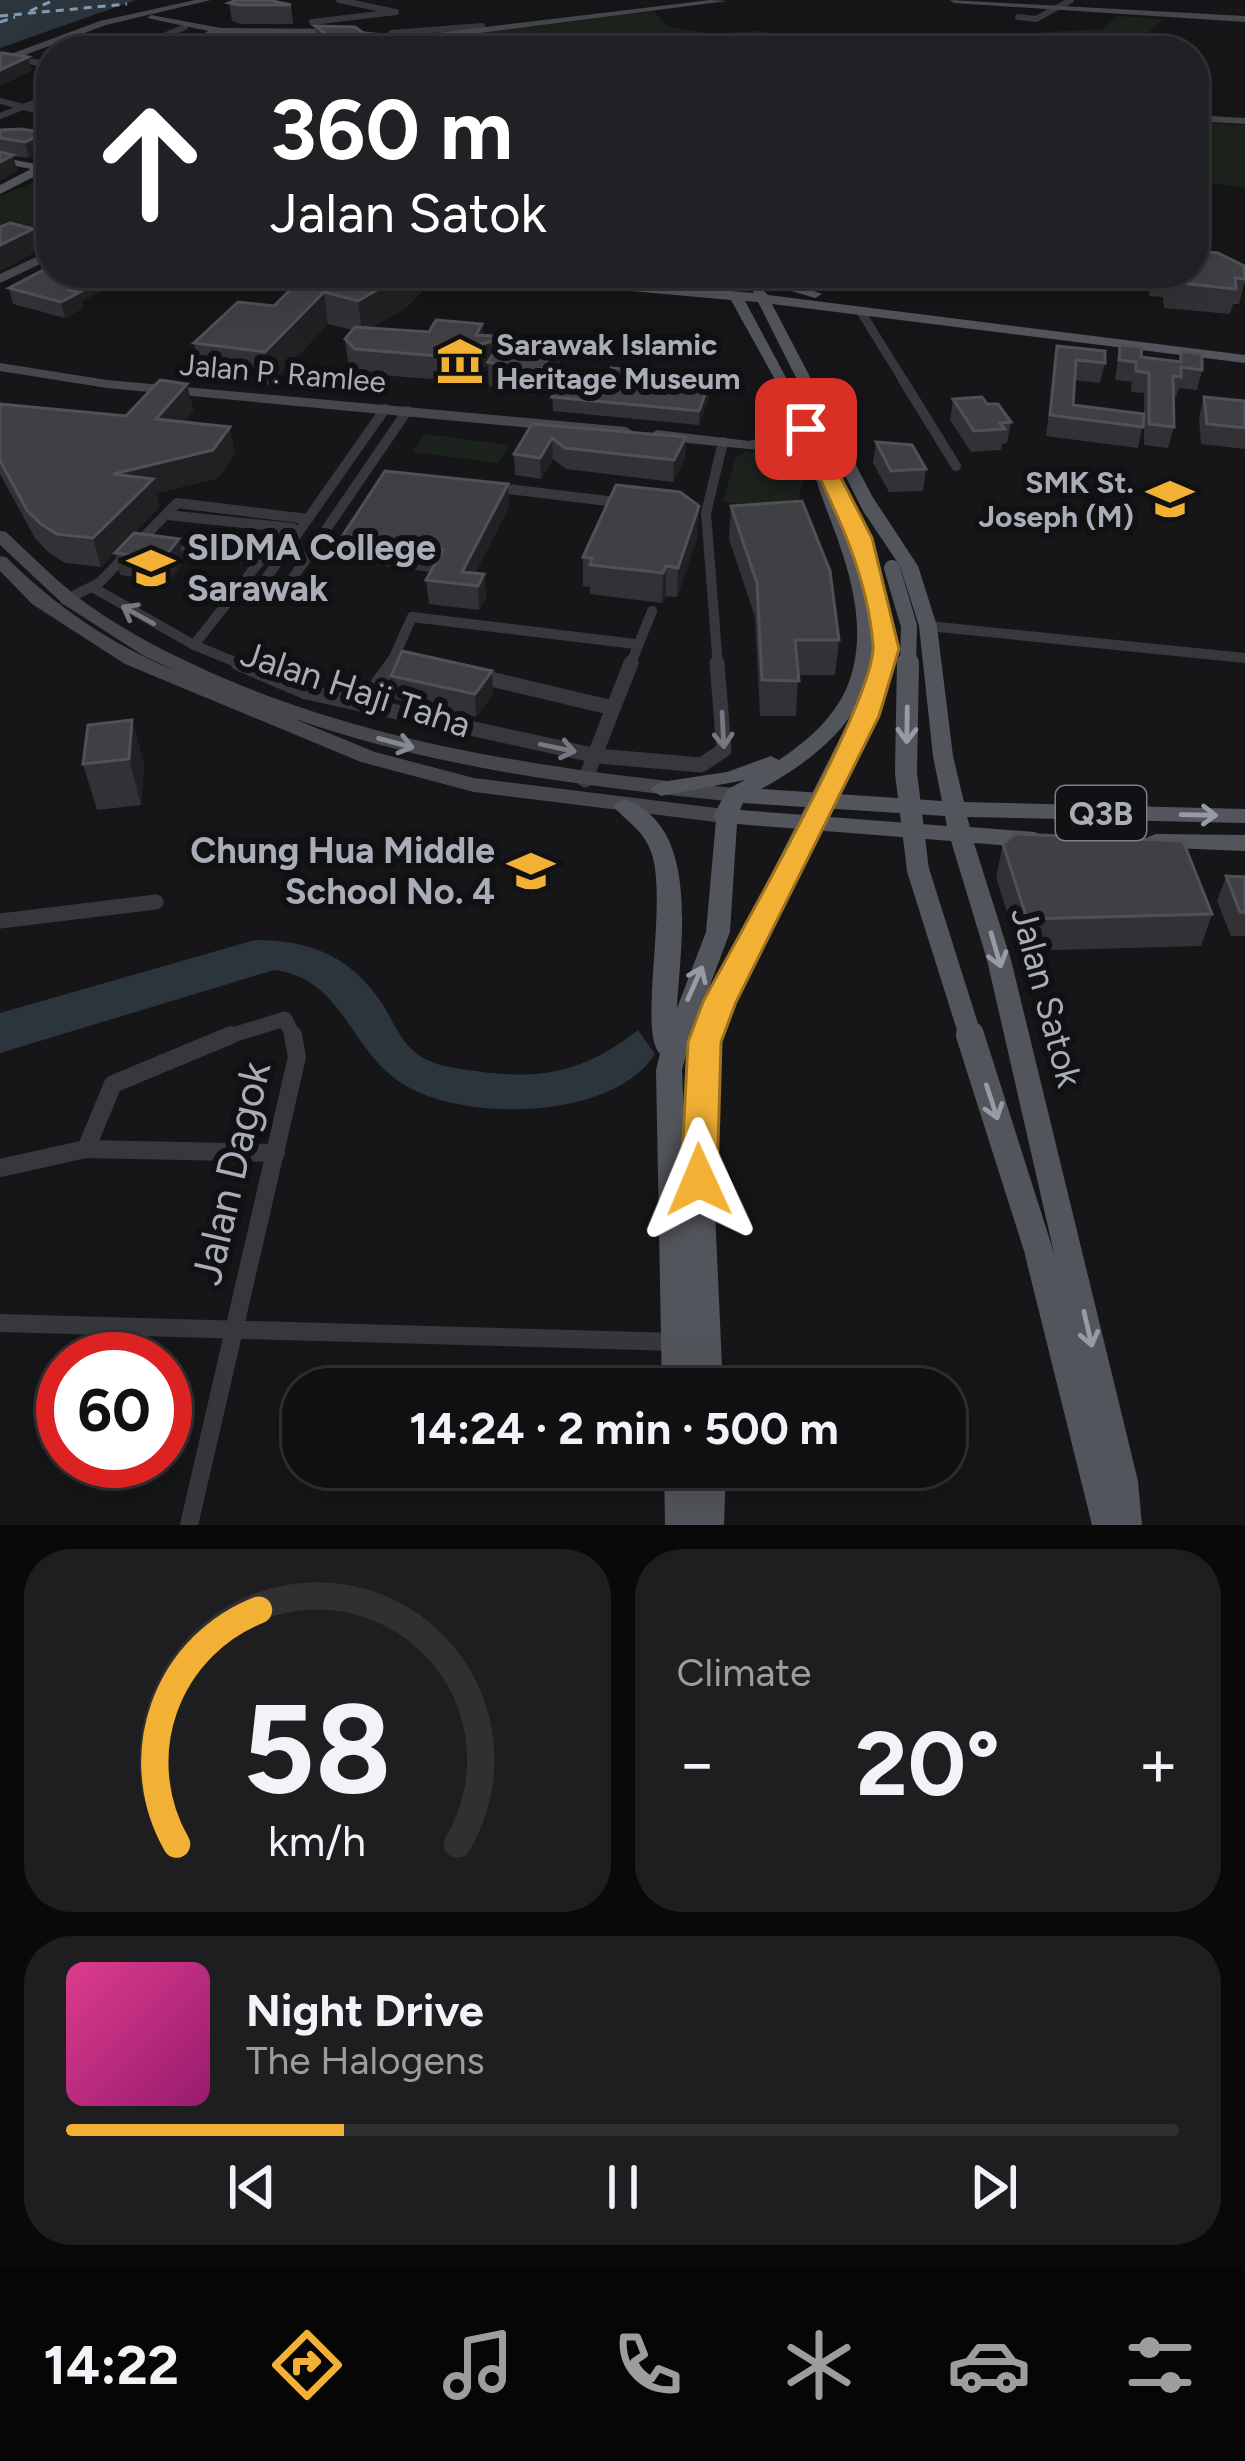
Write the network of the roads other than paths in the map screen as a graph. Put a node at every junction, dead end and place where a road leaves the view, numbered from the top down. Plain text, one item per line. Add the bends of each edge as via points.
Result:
1 (339, 0) edge
2 (685, 0) edge
3 (702, 0) edge
4 (741, 0) edge
5 (955, 0) edge
6 (1071, 0) edge
7 (723, 1) edge
8 (212, 2) edge
9 (1056, 8) junction
10 (154, 15) junction
11 (135, 17) junction
12 (1018, 17) dead end
13 (295, 18) edge
14 (347, 18) junction
15 (1245, 20) edge
16 (315, 22) junction
17 (184, 27) junction
18 (338, 28) junction
19 (479, 28) junction
20 (202, 29) junction
21 (220, 31) junction
22 (298, 32) junction
23 (79, 36) edge
24 (82, 36) edge
25 (163, 36) edge
26 (193, 36) edge
27 (208, 36) edge
28 (392, 36) junction
29 (455, 36) edge
30 (36, 51) edge
31 (36, 53) edge
32 (16, 60) junction
33 (36, 62) edge
34 (0, 63) edge
35 (0, 101) edge
36 (36, 102) edge
37 (24, 107) junction
38 (36, 110) edge
39 (0, 116) edge
40 (1209, 119) edge
41 (1245, 121) edge
42 (36, 172) edge
43 (0, 190) edge
44 (0, 232) edge
45 (36, 245) edge
46 (36, 259) edge
47 (0, 279) edge
48 (623, 288) edge
49 (741, 288) edge
50 (749, 288) edge
51 (761, 288) edge
52 (796, 288) edge
53 (759, 294) junction
54 (830, 298) junction
55 (861, 312) junction
56 (754, 328) junction
57 (1245, 350) edge
58 (1245, 359) edge
59 (795, 363) junction
60 (0, 367) edge
61 (32, 375) junction
62 (0, 377) edge
63 (385, 409) junction
64 (407, 411) junction
65 (811, 441) junction
66 (723, 442) junction
67 (745, 444) junction
68 (956, 466) dead end
69 (342, 470) junction
70 (365, 473) junction
71 (386, 475) edge
72 (467, 485) edge
73 (867, 500) junction
74 (646, 506) edge
75 (686, 511) edge
76 (706, 513) junction
77 (166, 515) junction
78 (298, 525) junction
79 (0, 536) edge
80 (136, 545) junction
81 (0, 561) edge
82 (261, 561) junction
83 (881, 569) junction
84 (92, 587) junction
85 (65, 600) junction
86 (652, 610) dead end
87 (928, 626) junction
88 (634, 644) junction
89 (194, 645) junction
90 (1245, 658) edge
91 (395, 660) junction
92 (419, 665) edge
93 (466, 674) edge
94 (362, 705) junction
95 (613, 708) junction
96 (816, 746) junction
97 (597, 756) junction
98 (585, 780) junction
99 (661, 789) junction
100 (730, 805) junction
101 (624, 806) junction
102 (1245, 816) edge
103 (959, 824) junction
104 (1061, 840) edge
105 (1130, 842) edge
106 (1245, 843) edge
107 (156, 902) dead end
108 (0, 921) edge
109 (669, 1070) junction
110 (86, 1149) junction
111 (276, 1153) junction
112 (0, 1168) edge
113 (0, 1323) edge
114 (233, 1326) junction
115 (677, 1342) junction
116 (678, 1368) edge
117 (706, 1368) edge
118 (681, 1488) edge
119 (709, 1488) edge
120 (189, 1525) edge
121 (682, 1525) edge
122 (707, 1525) edge
123 (1109, 1525) edge
124 (1125, 1525) edge

1 - 14 street via 396,12
2 - 19 main road
3 - 7 main road
4 - 7 main road
5 - 9 main road
6 - 9 street
7 - 19 main road
8 - 10 main road
8 - 10 main road
9 - 12 street
9 - 15 main road
10 - 11 main road
10 - 17 main road
11 - 23 main road
11 - 24 main road
13 - 16 main road
14 - 16 street
14 - 18 street via 333,24
16 - 18 main road
16 - 22 main road
17 - 20 main road
17 - 25 street
18 - 28 main road
19 - 28 street
19 - 29 main road
20 - 21 main road
20 - 26 main road
21 - 22 main road
21 - 27 main road
22 - 28 main road
30 - 34 main road
31 - 32 main road
32 - 33 street
32 - 34 main road
35 - 37 street
36 - 37 street
37 - 38 street
37 - 39 street
40 - 41 main road
42 - 43 main road
44 - 45 main road
46 - 47 main road
48 - 56 main road via 710,301
49 - 56 main road, Jalan Satok
50 - 53 main road
51 - 53 main road
52 - 54 main road
53 - 54 main road
53 - 55 main road
53 - 59 main road, Jalan Satok
54 - 57 main road
55 - 58 main road
55 - 59 main road via 812,311 794,319
55 - 68 street
56 - 65 main road, Jalan Satok
59 - 73 main road, Jalan Satok
60 - 61 main road, Jalan P. Ramlee
61 - 62 main road, Jalan P. Ramlee
61 - 63 main road, Jalan P. Ramlee
63 - 64 main road, Jalan P. Ramlee
63 - 69 street
64 - 66 main road, Jalan P. Ramlee
64 - 70 street
65 - 67 main road, Jalan P. Ramlee
65 - 67 main road, Jalan P. Ramlee
65 - 83 main road, Jalan Satok
65 - 96 main road, Jalan Satok via 866,602 868,658 850,707
66 - 67 main road, Jalan P. Ramlee
66 - 76 street
69 - 70 street
69 - 78 street
70 - 71 street
70 - 78 street via 284,591 260,587
72 - 74 street
73 - 83 main road, Jalan Satok
73 - 87 main road, Jalan Satok via 909,566
75 - 76 street
76 -> 97 street via 724,750 701,766
77 - 78 street
77 - 78 street via 177,503
77 - 80 street
78 - 82 street
79 - 85 main road, Jalan Haji Taha
80 - 82 street
80 - 84 street
81 - 101 main road, Jalan Haji Taha via 76,628 242,708 368,757 453,779
82 - 89 street
83 - 117 main road, bridge via 886,649 877,691 705,1042 698,1144
83 -> 123 main road, Jalan Satok, bridge via 908,626 906,773 918,869 1040,1255
84 - 85 street
89 -> 84 street
85 -> 98 main road, Jalan Haji Taha via 129,640 308,715 388,742
86 - 88 street
87 - 90 street
87 - 103 main road, Jalan Satok
88 - 91 street via 412,617
88 - 95 street
89 - 94 street via 306,692
91 - 92 street
91 - 94 street
93 - 95 street
94 -> 97 street
95 - 97 street
96 - 99 main road via 730,778
96 - 100 main road, Jalan Satok
97 - 98 street
98 - 99 main road, Jalan Haji Taha
99 - 100 main road, Jalan Haji Taha
100 - 101 main road, Jalan Haji Taha
100 - 103 main road
109 -> 100 main road via 675,1031 718,932
101 - 109 main road via 654,826 670,866 663,1030
103 -> 102 main road, Q3B
103 - 104 main road
103 -> 124 main road, Jalan Satok via 1058,1195
105 - 106 main road
107 - 108 street
109 - 115 main road
110 - 111 street
110 - 111 street, Jalan Dagok via 113,1084 285,1019 296,1057
110 - 112 street
111 - 114 street, Jalan Dagok
113 - 114 street
114 - 115 street
114 - 120 street, Jalan Dagok
115 - 116 main road
118 - 121 main road
119 - 122 main road

